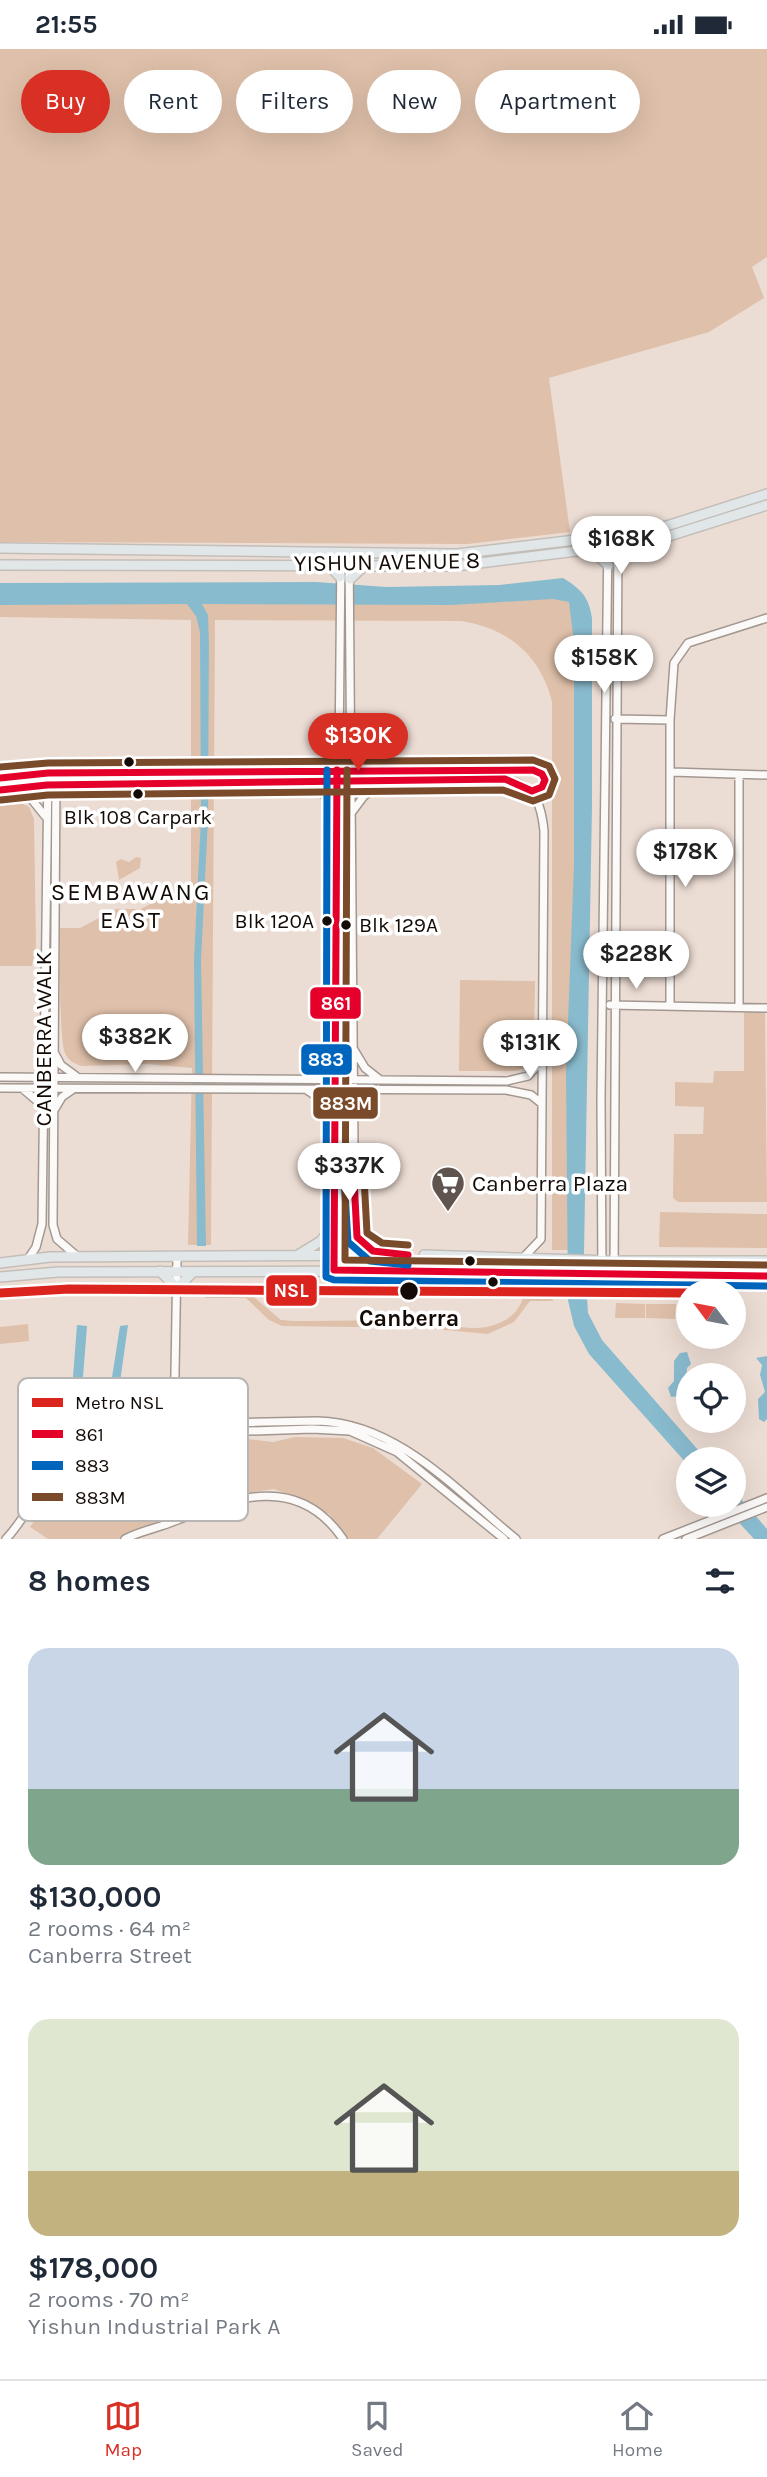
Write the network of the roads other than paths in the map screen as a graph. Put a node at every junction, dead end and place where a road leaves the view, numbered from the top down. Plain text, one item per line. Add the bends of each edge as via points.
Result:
1 (767, 494) edge
2 (767, 505) edge
3 (618, 535) junction
4 (608, 536) junction
5 (632, 545) junction
6 (0, 548) edge
7 (613, 548) junction
8 (592, 550) junction
9 (345, 552) junction
10 (618, 563) junction
11 (328, 564) junction
12 (345, 564) junction
13 (366, 564) junction
14 (0, 565) edge
15 (608, 565) junction
16 (345, 579) junction
17 (767, 618) edge
18 (606, 719) junction
19 (617, 719) junction
20 (670, 720) junction
21 (352, 745) junction
22 (337, 747) junction
23 (337, 770) junction
24 (352, 770) junction
25 (386, 770) junction
26 (310, 771) junction
27 (672, 772) junction
28 (52, 773) junction
29 (739, 775) junction
30 (767, 775) edge
31 (0, 779) edge
32 (382, 782) junction
33 (307, 783) junction
34 (337, 783) junction
35 (351, 783) junction
36 (51, 785) junction
37 (12, 789) junction
38 (0, 790) edge
39 (532, 791) junction
40 (337, 810) junction
41 (351, 813) junction
42 (45, 815) junction
43 (602, 1005) junction
44 (614, 1005) junction
45 (670, 1005) junction
46 (739, 1007) junction
47 (767, 1008) edge
48 (52, 1045) junction
49 (352, 1047) junction
50 (335, 1051) junction
51 (543, 1058) junction
52 (42, 1060) junction
53 (43, 1076) junction
54 (52, 1076) junction
55 (0, 1077) edge
56 (24, 1077) junction
57 (78, 1077) junction
58 (303, 1079) junction
59 (379, 1079) junction
60 (335, 1080) junction
61 (451, 1080) junction
62 (351, 1084) junction
63 (0, 1088) edge
64 (22, 1088) junction
65 (76, 1088) junction
66 (43, 1089) junction
67 (53, 1089) junction
68 (306, 1089) junction
69 (336, 1089) junction
70 (379, 1089) junction
71 (455, 1090) junction
72 (541, 1103) junction
73 (43, 1106) junction
74 (352, 1111) junction
75 (52, 1115) junction
76 (335, 1122) junction
77 (335, 1222) junction
78 (355, 1232) junction
79 (296, 1255) junction
80 (334, 1255) junction
81 (355, 1255) junction
82 (378, 1255) junction
83 (406, 1255) dead end
84 (424, 1255) dead end
85 (79, 1257) junction
86 (177, 1258) junction
87 (523, 1258) junction
88 (28, 1259) junction
89 (600, 1260) junction
90 (614, 1261) junction
91 (767, 1261) edge
92 (0, 1263) edge
93 (334, 1270) junction
94 (355, 1270) junction
95 (159, 1271) junction
96 (177, 1271) junction
97 (406, 1271) tunnel mouth
98 (427, 1271) tunnel mouth
99 (193, 1272) junction
100 (601, 1276) junction
101 (614, 1276) junction
102 (767, 1276) edge
103 (0, 1277) edge
104 (177, 1288) junction
105 (175, 1378) edge
106 (248, 1425) edge
107 (248, 1430) edge
108 (248, 1498) edge
109 (767, 1498) edge
110 (762, 1506) edge
111 (725, 1520) junction
112 (19, 1521) edge
113 (24, 1521) edge
114 (174, 1521) edge
115 (6, 1539) edge
116 (11, 1539) edge
117 (125, 1539) edge
118 (342, 1539) edge
119 (504, 1539) edge
120 (516, 1539) edge
121 (663, 1539) edge
122 (686, 1539) edge

1 - 3 main road, YISHUN AVENUE 8 via 651,531
2 - 5 main road, YISHUN AVENUE 8
3 - 4 main road, YISHUN AVENUE 8
3 - 7 street
4 - 7 street
4 - 9 main road, YISHUN AVENUE 8 via 457,554
5 - 7 main road, YISHUN AVENUE 8
5 - 10 main road
6 - 9 main road, YISHUN AVENUE 8
7 - 8 main road, YISHUN AVENUE 8
7 - 10 street
7 - 15 street
8 - 13 main road, YISHUN AVENUE 8 via 456,566
8 - 15 main road
9 - 12 street
10 - 19 street
11 - 12 main road, YISHUN AVENUE 8
11 - 14 main road, YISHUN AVENUE 8
11 - 16 main road
12 - 13 main road, YISHUN AVENUE 8
12 - 16 street
13 - 16 main road
15 - 18 street
16 - 21 street via 350,609
16 - 22 street via 340,609
17 - 20 street via 688,643 680,650 674,663
18 - 19 street
18 - 43 street
19 - 20 street
19 - 44 street
20 - 27 street
21 - 24 street
21 - 25 street via 368,763
22 - 23 street
22 - 26 street via 333,758
23 - 24 street
23 - 26 street
23 - 34 street
24 - 25 street
24 - 35 street
25 - 39 street via 533,770 545,780
26 - 28 street
27 - 29 street
27 - 45 street
28 - 31 street
28 - 36 street, CANBERRA WALK
29 - 30 street
29 - 46 street
32 - 35 street
32 - 39 street via 505,779
32 - 41 street
33 - 34 street
33 - 36 street
33 - 40 street
34 - 35 street
34 - 40 street
35 - 41 street
36 - 37 street
36 - 42 street, CANBERRA WALK
36 - 48 street, CANBERRA WALK
37 - 38 street
37 - 42 street via 29,796
39 - 51 street via 541,806 544,831
40 - 50 street
41 - 49 street
42 - 52 street, CANBERRA WALK
43 - 44 street
43 - 89 street
44 - 45 street
44 - 90 street
45 - 46 street
46 - 47 street
48 - 54 street, CANBERRA WALK
48 - 57 street via 61,1065
49 - 59 street via 365,1068
49 - 62 street
50 - 58 street via 320,1071
50 - 60 street
51 - 61 street via 534,1072 521,1079
51 - 72 street
52 - 53 street, CANBERRA WALK
52 - 56 street
53 - 54 street
53 - 56 street
53 - 66 street, CANBERRA WALK
54 - 57 street
54 - 67 street, CANBERRA WALK
55 - 56 street
57 - 58 street
58 - 60 street
59 - 61 street
59 - 62 street
60 - 62 street
60 - 69 street
61 - 71 street
62 - 69 street
62 - 70 street
62 - 74 street
63 - 64 street
64 - 66 street
64 - 73 street
65 - 67 street
65 - 68 street
65 - 75 street via 62,1097
66 - 67 street
66 - 73 street, CANBERRA WALK
67 - 75 street, CANBERRA WALK
68 - 69 street
68 - 76 street via 322,1100
69 - 76 street
70 - 71 street
70 - 74 street
71 - 72 street via 518,1091
72 - 87 street via 541,1239
73 - 88 street, CANBERRA WALK via 42,1224
74 - 78 street
75 - 85 street, CANBERRA WALK via 53,1225 57,1239
76 - 77 street
77 - 79 main road via 321,1241
77 - 80 street
78 - 81 street
78 - 82 main road via 363,1246
79 - 80 main road
79 - 86 main road
80 - 81 main road
80 - 93 street
81 - 82 main road
81 - 94 street
82 - 83 main road
84 - 87 main road
85 - 86 main road
85 - 88 main road
86 - 96 street
87 - 89 main road
88 - 92 main road
89 - 90 main road
89 - 100 street
90 - 91 main road
90 - 101 street
93 - 94 main road
93 - 99 main road
94 - 97 main road
95 - 96 main road
95 - 103 main road
95 - 104 main road
96 - 99 main road
96 - 104 street
98 - 100 main road
99 - 104 main road
100 - 101 main road
101 - 102 main road
104 - 105 street
106 - 120 street via 318,1421 367,1429 402,1447
107 - 119 street via 322,1429 365,1436 397,1453
108 - 118 street via 278,1495 327,1518
109 - 110 street
110 - 111 street
111 - 121 street
111 - 122 street
112 - 115 street
113 - 116 street
114 - 117 street

